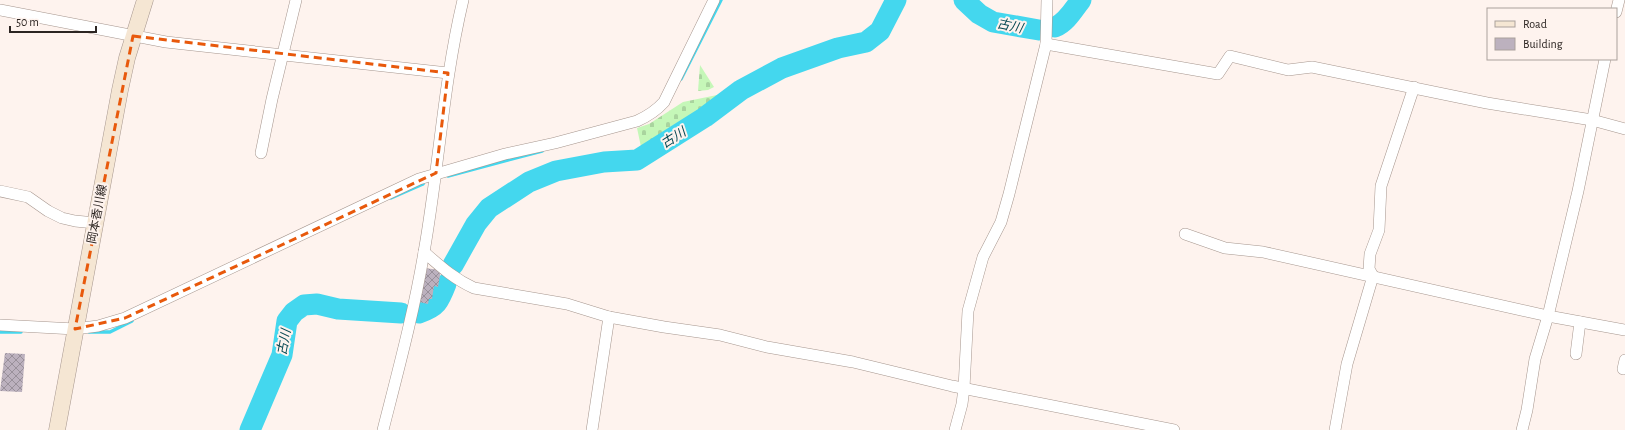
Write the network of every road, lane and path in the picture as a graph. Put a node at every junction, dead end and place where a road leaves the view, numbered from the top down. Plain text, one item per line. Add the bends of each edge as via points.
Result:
1 (145, 0) edge
2 (296, 0) edge
3 (463, 0) edge
4 (714, 0) edge
5 (1047, 0) edge
6 (0, 10) edge
7 (133, 36) junction
8 (1046, 44) junction
9 (283, 55) junction
10 (1605, 60) edge
11 (448, 73) junction
12 (1414, 87) junction
13 (1592, 120) junction
14 (1625, 129) edge
15 (262, 153) dead end
16 (436, 173) junction
17 (0, 191) edge
18 (95, 223) junction
19 (1185, 234) dead end
20 (424, 252) junction
21 (1373, 276) junction
22 (609, 316) junction
23 (1548, 316) junction
24 (1580, 322) junction
25 (0, 325) edge
26 (75, 329) junction
27 (1625, 330) edge
28 (1576, 354) dead end
29 (964, 388) junction
30 (57, 430) edge
31 (383, 430) edge
32 (592, 430) edge
33 (955, 430) edge
34 (1174, 430) edge
35 (1335, 430) edge
36 (1522, 430) edge

1 - 7 main road, 岡本香川線
2 - 9 street
3 - 11 street
4 - 16 street via 664,102 648,116
5 - 8 street
6 - 7 street
7 - 9 street
7 - 18 main road, 岡本香川線
8 - 12 street via 1218,74 1230,56 1288,70 1312,67
8 - 29 street via 1001,222 983,257 968,311
9 - 11 street
9 - 15 street
10 - 13 street
11 - 16 street
12 - 13 street via 1487,103
12 - 21 street via 1381,186 1380,230 1370,254 1369,269
13 - 14 street
13 - 23 street
16 - 20 street
16 - 26 street via 125,318 98,326
17 - 18 street via 28,197 48,212 62,218
18 - 26 main road, 岡本香川線
19 - 21 street via 1225,248 1263,252
20 - 22 street via 460,282 474,288 567,304
20 - 31 street
21 - 23 street
21 - 35 street via 1347,364
22 - 29 street via 854,362
22 - 32 street
23 - 24 street
23 - 36 street via 1535,359
24 - 27 street
24 - 28 street
25 - 26 street
26 - 30 main road, 岡本香川線
29 - 33 street
29 - 34 street

